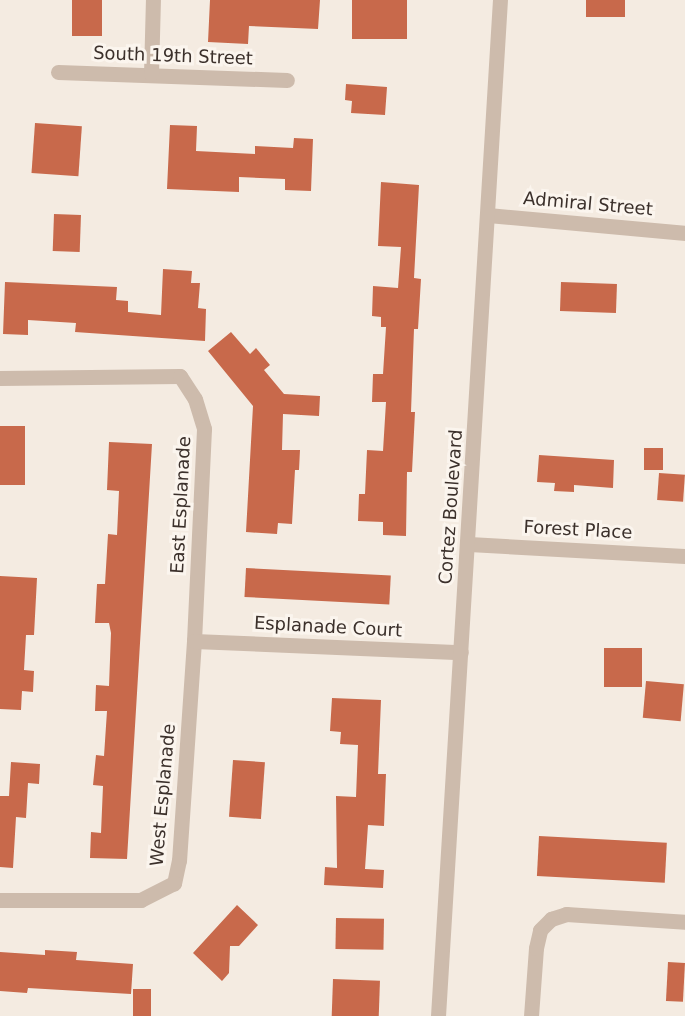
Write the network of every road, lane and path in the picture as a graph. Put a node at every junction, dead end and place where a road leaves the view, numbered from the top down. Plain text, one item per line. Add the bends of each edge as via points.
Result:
1 (153, 0) edge
2 (500, 0) edge
3 (58, 72) dead end
4 (150, 74) junction
5 (287, 80) dead end
6 (488, 215) junction
7 (685, 232) edge
8 (0, 378) edge
9 (469, 544) junction
10 (685, 556) edge
11 (194, 641) junction
12 (461, 652) junction
13 (0, 900) edge
14 (685, 922) edge
15 (438, 1016) edge
16 (531, 1016) edge

1 - 4 street
2 - 6 street, Cortez Boulevard
3 - 4 street, South 19th Street
4 - 5 street, South 19th Street
6 - 7 street, Admiral Street
6 - 9 street, Cortez Boulevard
8 - 11 street, East Esplanade via 180,376 195,399 204,429
9 - 10 street, Forest Place
9 - 12 street, Cortez Boulevard
11 - 12 street, Esplanade Court
11 - 13 street, West Esplanade via 179,860 174,884 141,900
12 - 15 street, Cortez Boulevard
14 - 16 street via 566,914 551,919 540,930 536,948

